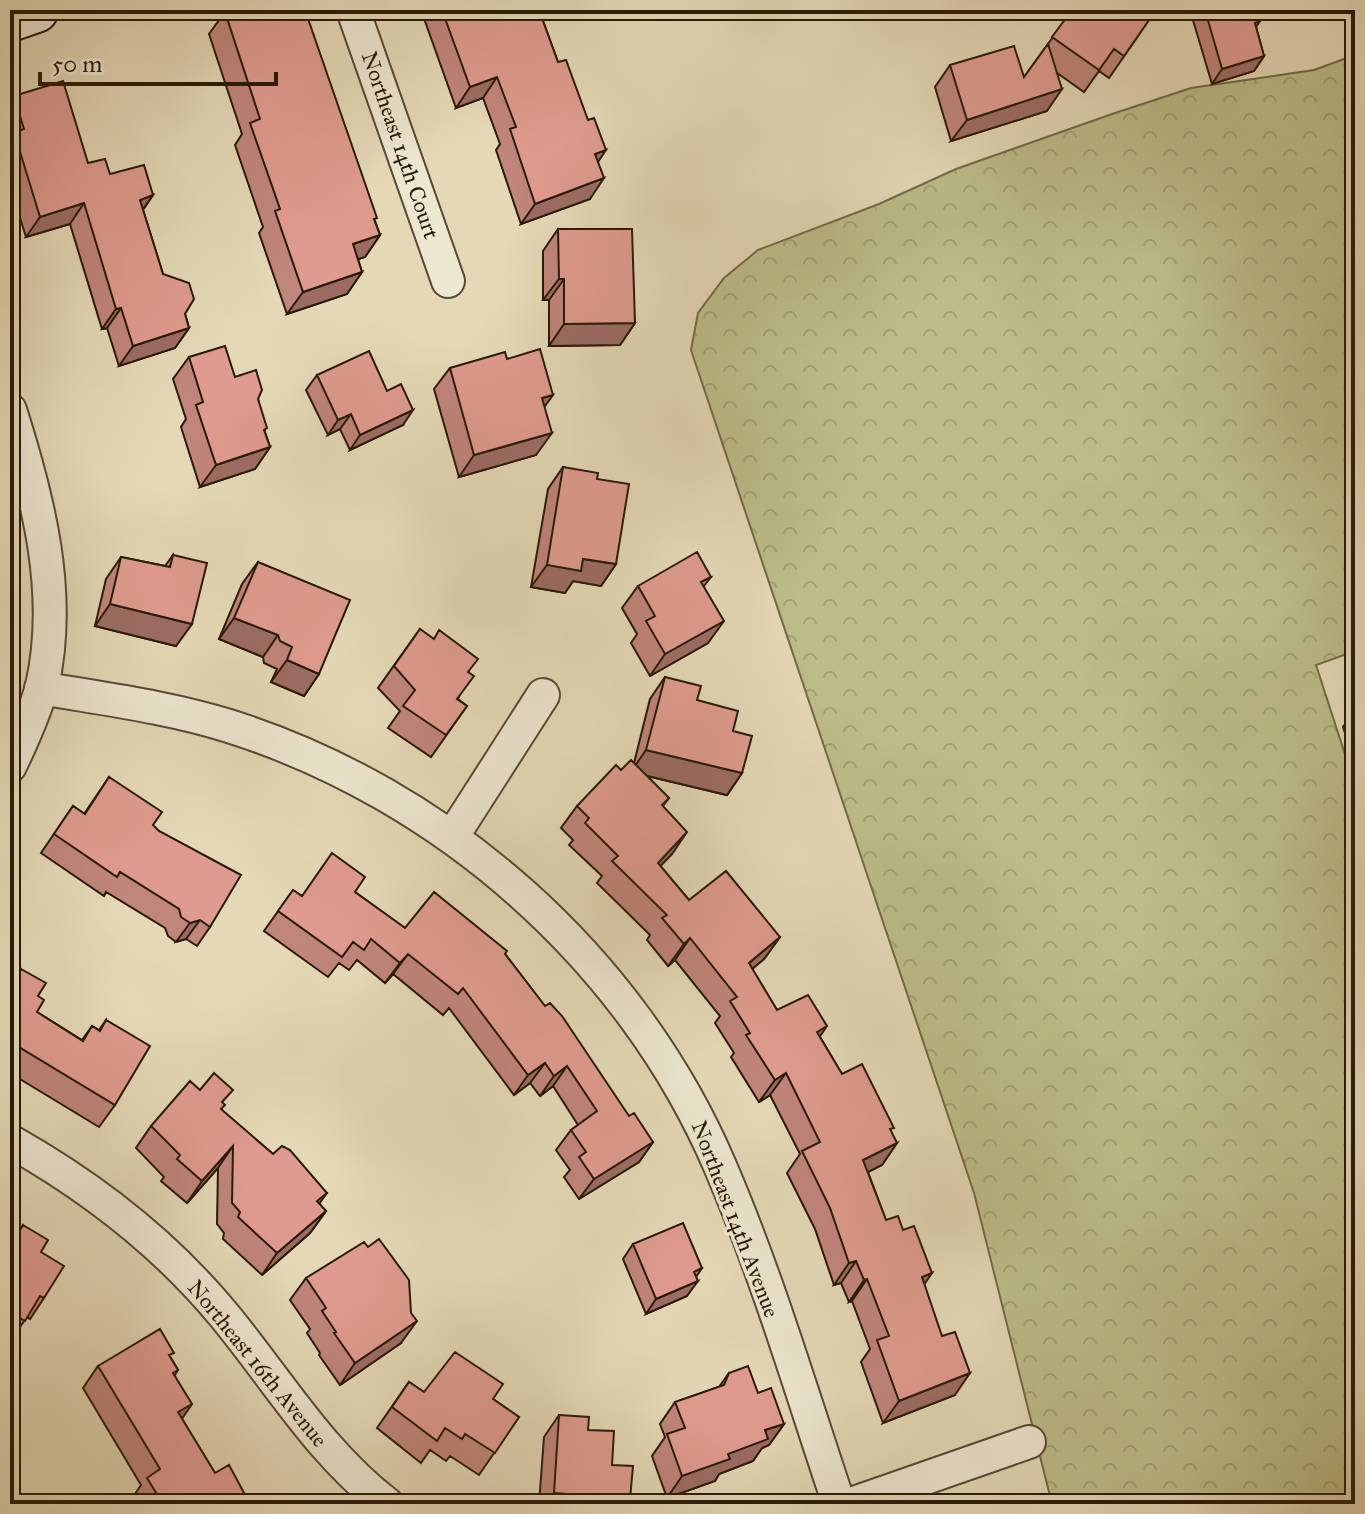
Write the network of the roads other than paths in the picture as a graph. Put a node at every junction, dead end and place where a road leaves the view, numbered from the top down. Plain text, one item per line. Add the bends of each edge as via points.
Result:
1 (36, 10) edge
2 (353, 10) edge
3 (10, 19) edge
4 (448, 281) dead end
5 (10, 410) edge
6 (41, 688) junction
7 (543, 695) dead end
8 (10, 766) edge
9 (452, 837) junction
10 (10, 1141) edge
11 (1029, 1442) dead end
12 (377, 1500) edge
13 (839, 1504) edge
14 (851, 1504) edge

1 - 3 main road
2 - 4 street, Northeast 14th Court
5 - 6 street via 42,526 48,587
6 - 8 street
6 - 9 street, Northeast 14th Avenue via 177,711 282,745 345,773
7 - 9 street
9 - 13 street, Northeast 14th Avenue via 507,879 566,937 637,1021 675,1079 740,1216
10 - 12 street, Northeast 16th Avenue via 90,1191 185,1273 331,1454
11 - 14 street

